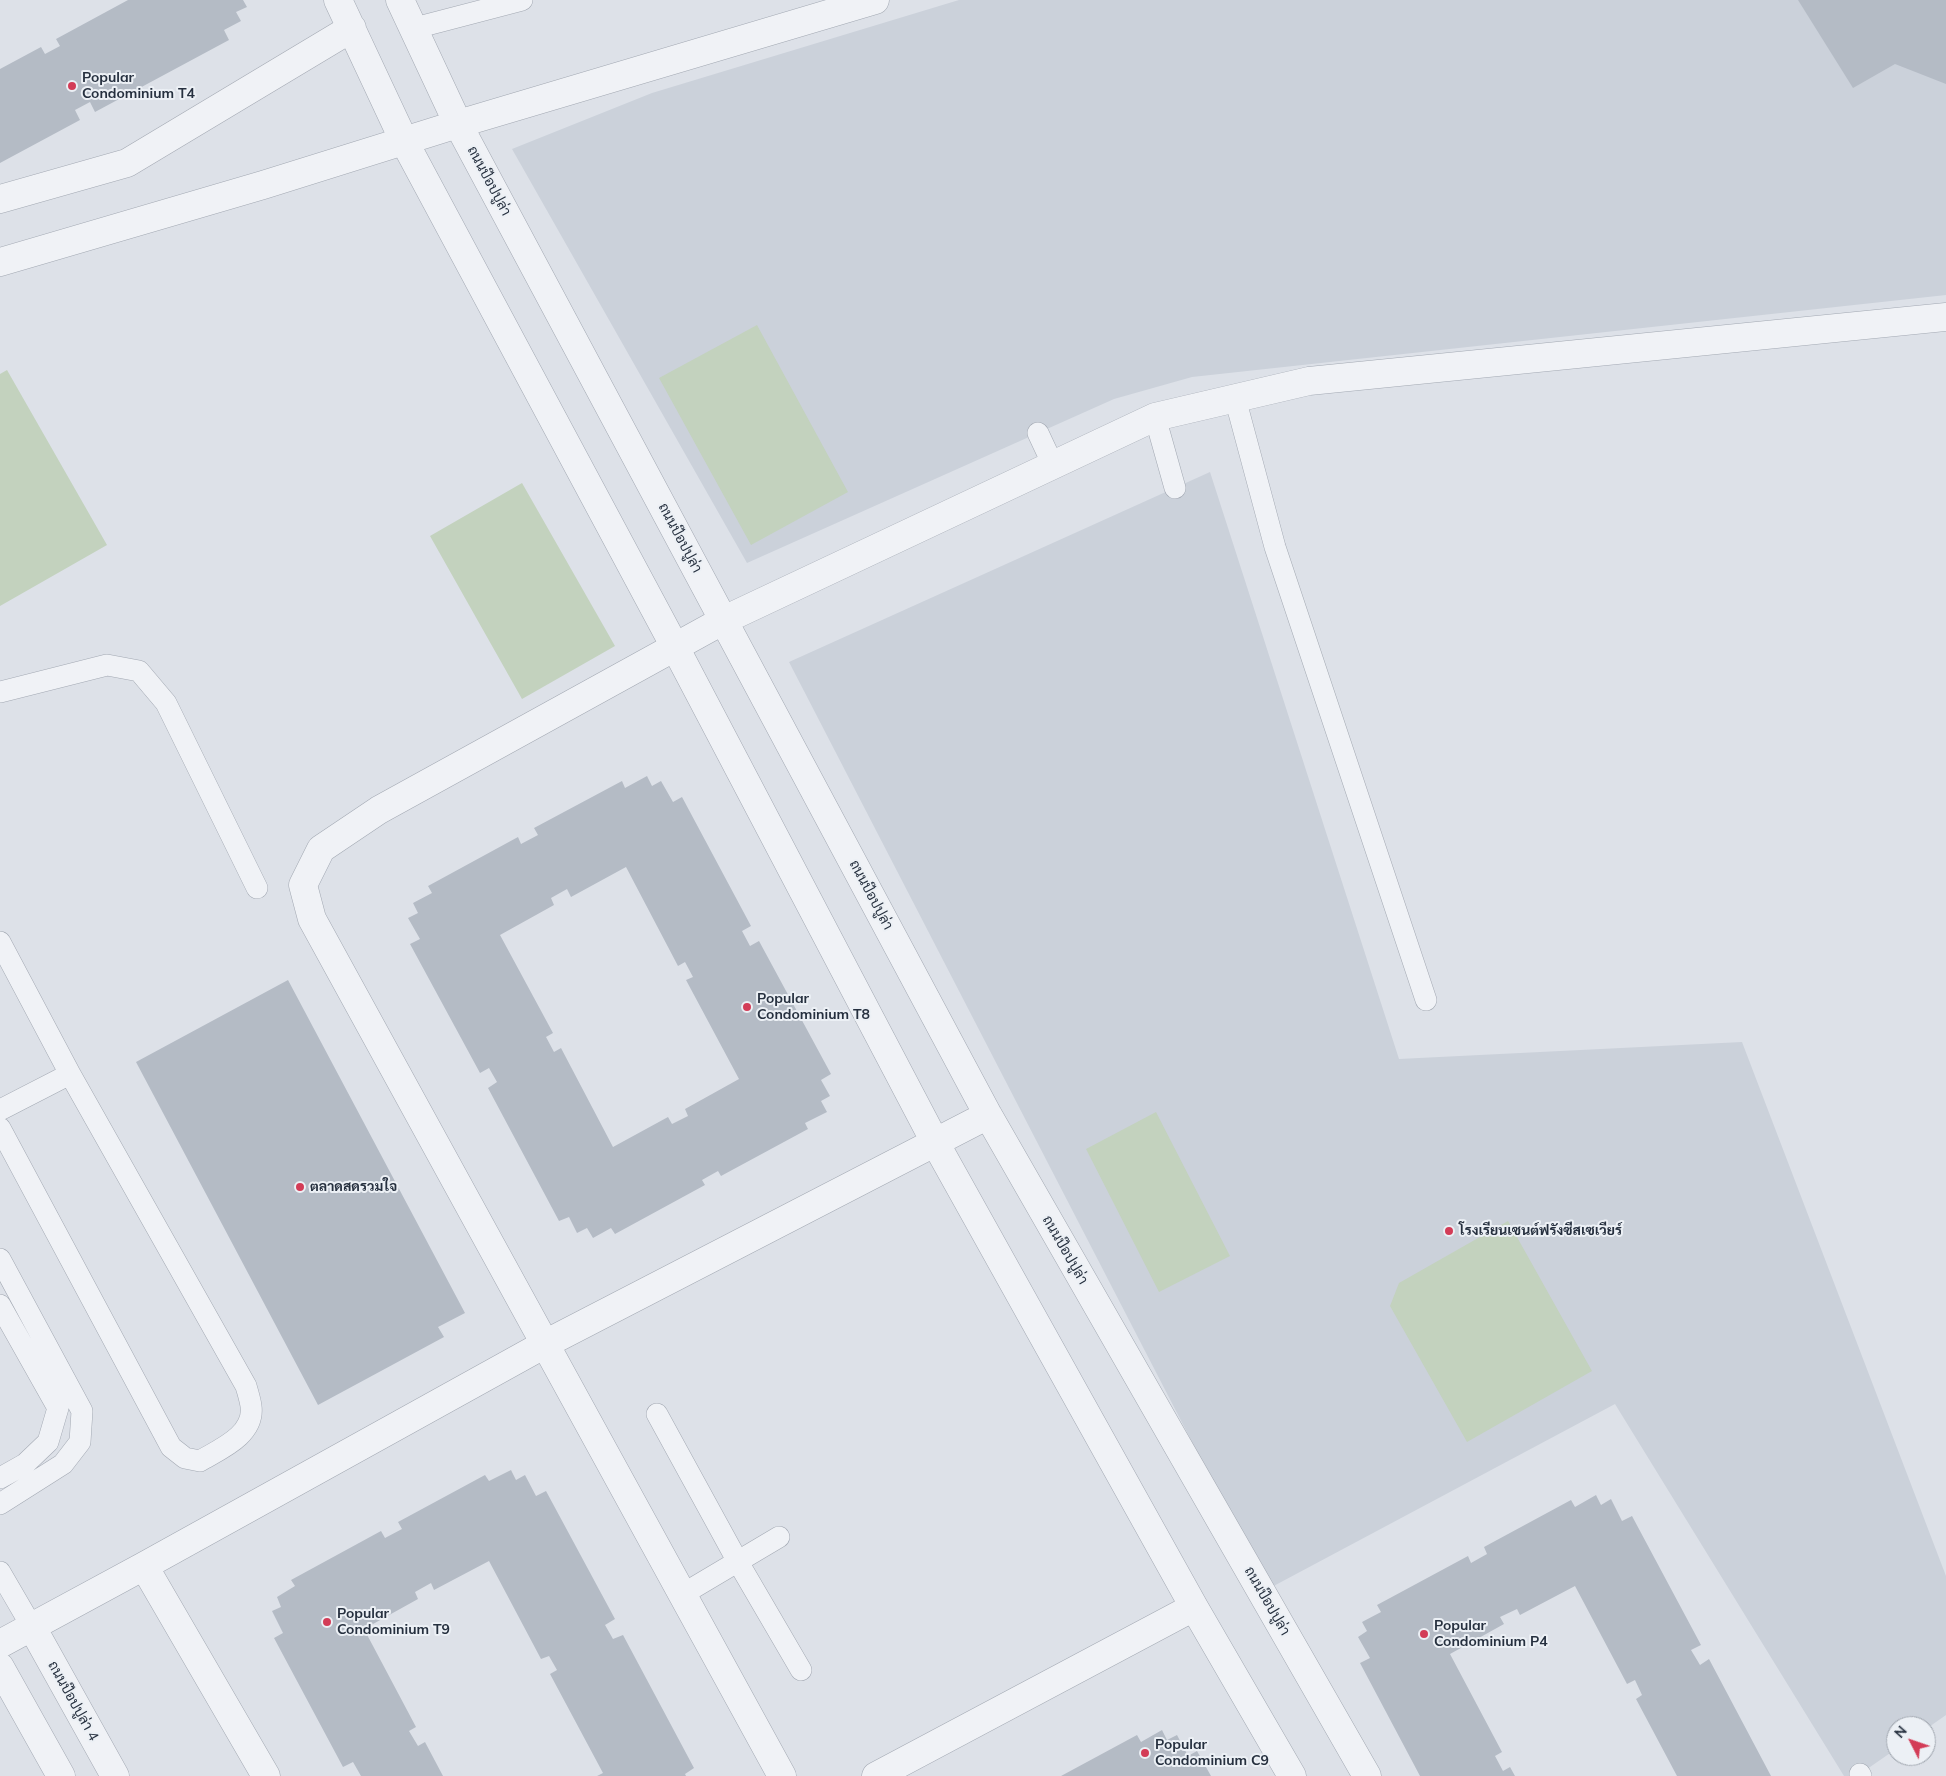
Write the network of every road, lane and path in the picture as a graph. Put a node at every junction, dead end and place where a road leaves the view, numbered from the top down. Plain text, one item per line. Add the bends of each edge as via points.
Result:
1 (338, 0) edge
2 (400, 0) edge
3 (522, 0) edge
4 (875, 0) edge
5 (352, 28) junction
6 (415, 28) junction
7 (458, 124) junction
8 (404, 141) junction
9 (0, 199) edge
10 (0, 262) edge
11 (1946, 318) edge
12 (1235, 398) junction
13 (1155, 417) junction
14 (1038, 433) dead end
15 (1053, 465) junction
16 (1175, 488) dead end
17 (724, 620) junction
18 (675, 647) junction
19 (0, 692) edge
20 (257, 888) dead end
21 (0, 942) edge
22 (1426, 1000) dead end
23 (70, 1074) junction
24 (0, 1110) edge
25 (988, 1115) junction
26 (0, 1128) edge
27 (936, 1144) junction
28 (0, 1259) edge
29 (1, 1308) edge
30 (545, 1344) junction
31 (657, 1414) dead end
32 (0, 1478) edge
33 (0, 1504) edge
34 (779, 1537) dead end
35 (738, 1562) junction
36 (144, 1566) junction
37 (0, 1572) edge
38 (683, 1594) junction
39 (1194, 1606) junction
40 (32, 1627) junction
41 (0, 1644) edge
42 (0, 1667) edge
43 (801, 1670) dead end
44 (61, 1776) edge
45 (115, 1776) edge
46 (266, 1776) edge
47 (782, 1776) edge
48 (876, 1776) edge
49 (1292, 1776) edge
50 (1368, 1776) edge

1 - 5 street
2 - 6 street, ถนนป๊อปปูล่า
3 - 6 lane
4 - 7 street
5 - 8 street
5 - 9 street via 127,163
6 - 7 street, ถนนป๊อปปูล่า
7 - 8 street
7 - 17 street, ถนนป๊อปปูล่า
8 - 10 street via 263,186
8 - 18 street
11 - 12 street via 1310,381
12 - 13 street
12 - 22 lane via 1275,547
13 - 15 street
13 - 16 lane
14 - 15 lane
15 - 17 street
17 - 18 street
17 - 25 street, ถนนป๊อปปูล่า
18 - 27 street
18 - 30 street via 380,810 320,849 303,885 312,919
19 - 20 lane via 106,666 139,672 166,703
21 - 23 lane
23 - 24 lane
23 - 26 lane via 246,1386 251,1407 248,1425 236,1439 200,1461 186,1458 171,1447
25 - 27 street
25 - 50 street, ถนนป๊อปปูล่า
27 - 30 street
27 - 39 street
28 - 33 lane via 82,1410 80,1442 62,1464
29 - 32 lane via 58,1408 48,1442 25,1464
30 - 36 street
30 - 38 street
31 - 35 lane
34 - 35 lane
35 - 38 lane
35 - 43 lane
36 - 40 street
36 - 46 street
37 - 40 lane
38 - 47 street
39 - 48 street
39 - 49 street
40 - 41 street
40 - 45 street, ถนนป๊อปปูล่า 4
42 - 44 street

